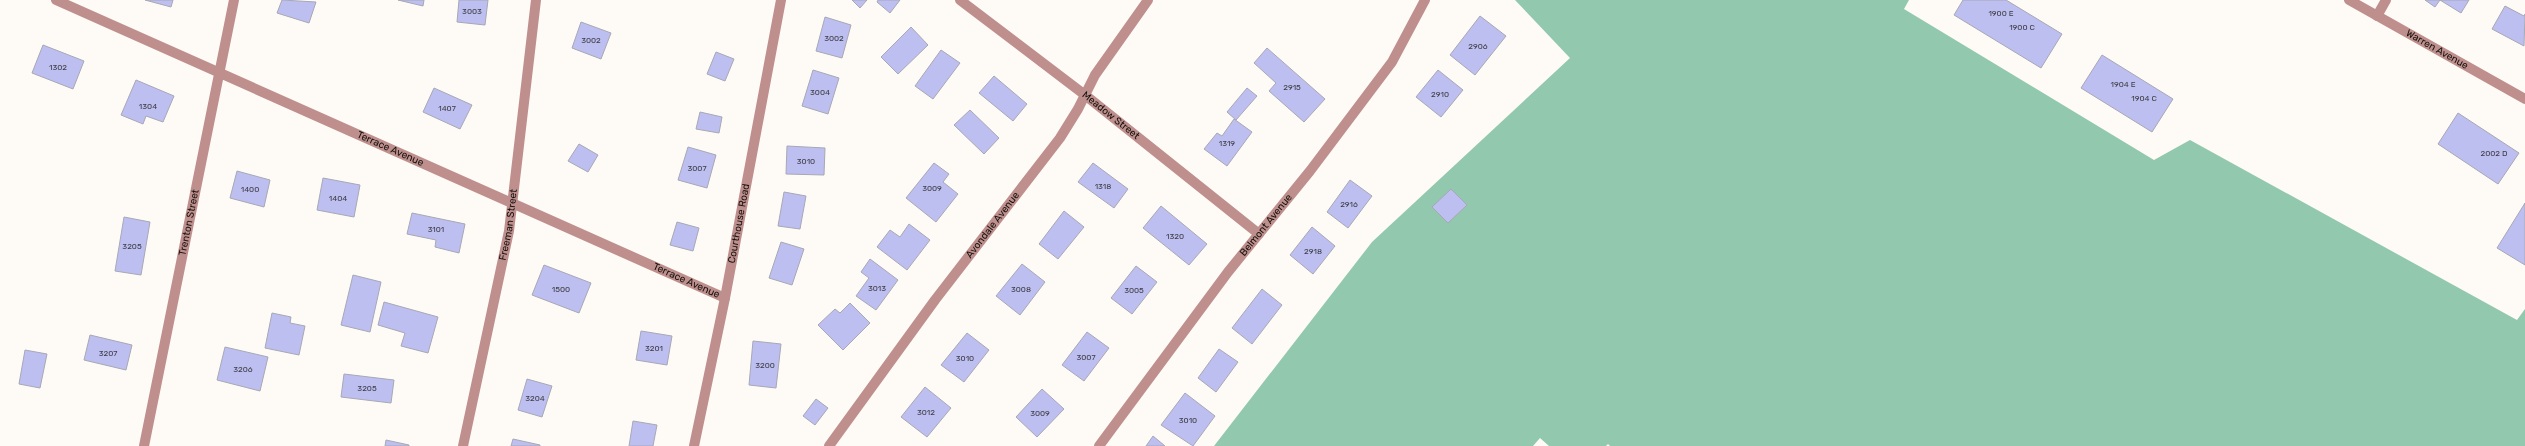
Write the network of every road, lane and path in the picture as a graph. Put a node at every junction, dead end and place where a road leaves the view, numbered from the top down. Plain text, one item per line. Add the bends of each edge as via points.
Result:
1 (56, 0) edge
2 (234, 0) edge
3 (536, 0) edge
4 (781, 0) edge
5 (960, 0) edge
6 (1148, 0) edge
7 (1426, 0) edge
8 (2348, 0) edge
9 (2386, 0) edge
10 (2377, 16) junction
11 (221, 72) junction
12 (1085, 94) junction
13 (2525, 99) edge
14 (512, 203) junction
15 (1259, 234) junction
16 (725, 298) junction
17 (144, 446) edge
18 (463, 446) edge
19 (694, 446) edge
20 (829, 446) edge
21 (1099, 446) edge

1 - 11 street, Terrace Avenue
2 - 11 street, Trenton Street
3 - 14 street, Freeman Street
4 - 16 street, Courthouse Road
5 - 12 street, Meadow Street
6 - 12 street, Avondale Avenue via 1095,75
7 - 15 street, Belmont Avenue via 1392,62
8 - 10 street, Warren Avenue
9 - 10 street
10 - 13 street, Warren Avenue
11 - 14 street, Terrace Avenue
11 - 17 street, Trenton Street
12 - 15 street, Meadow Street
12 - 20 street, Avondale Avenue via 1060,138 935,300
14 - 16 street, Terrace Avenue
14 - 18 street, Freeman Street via 509,231
15 - 21 street, Belmont Avenue
16 - 19 street, Courthouse Road

